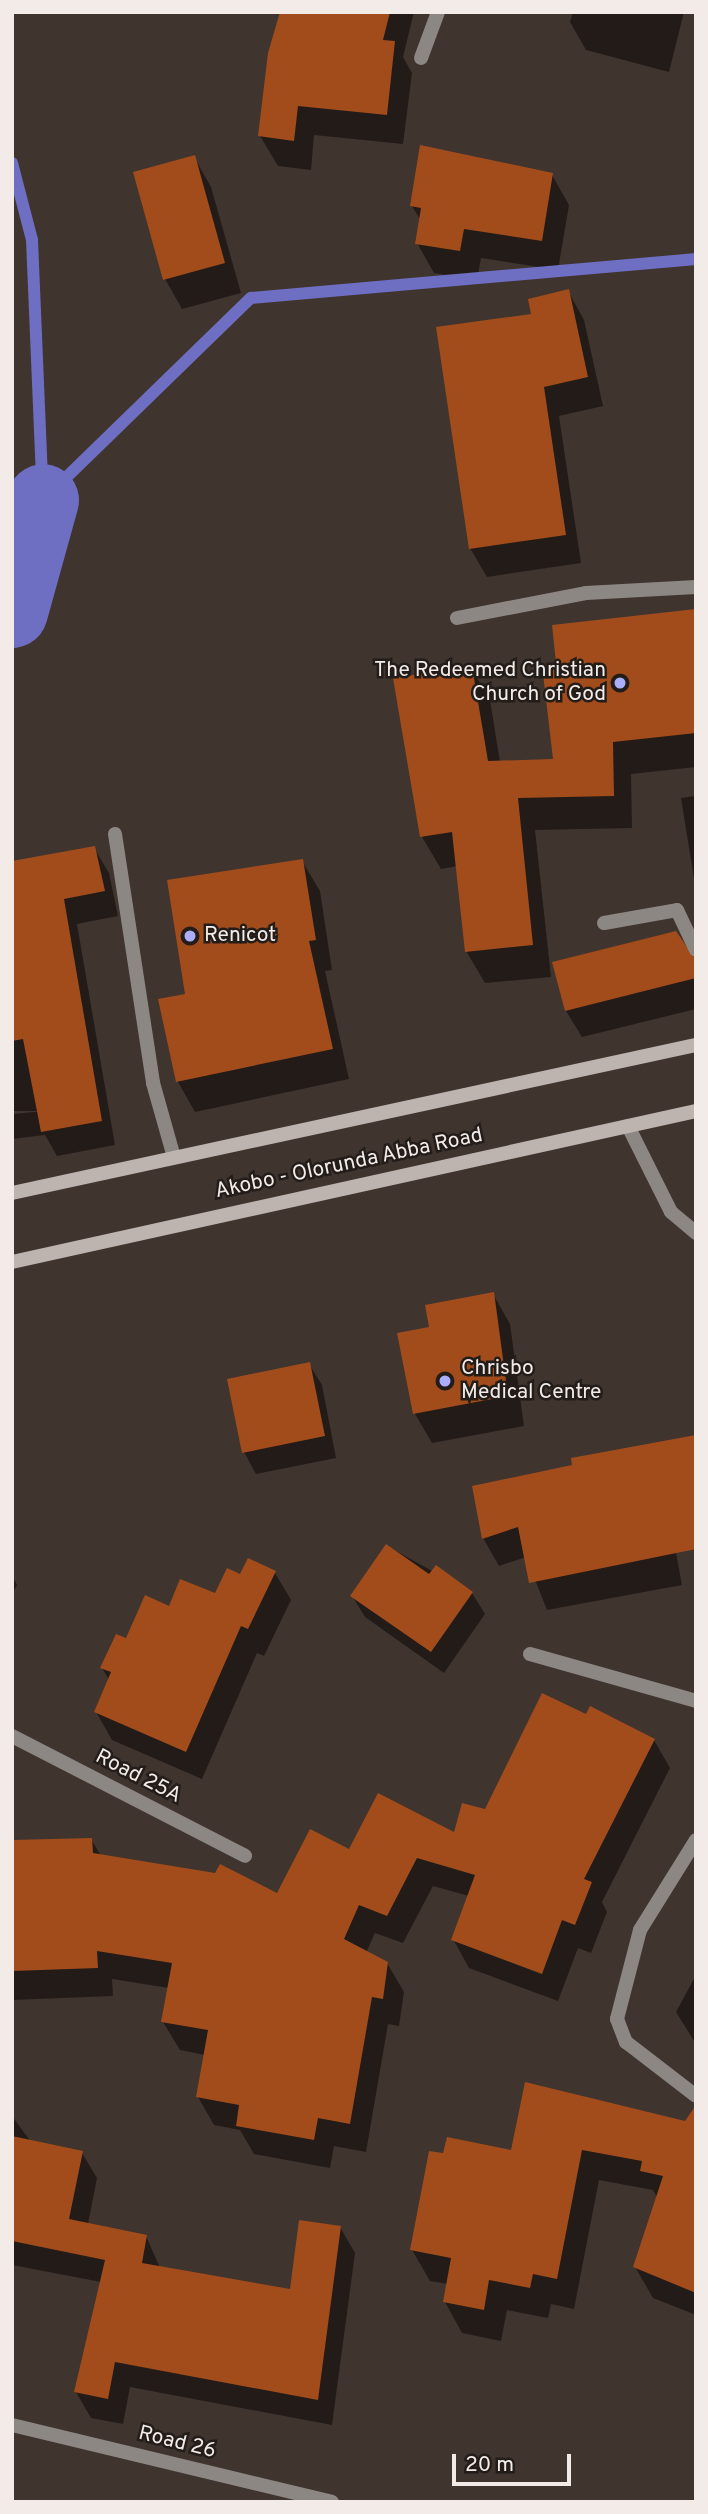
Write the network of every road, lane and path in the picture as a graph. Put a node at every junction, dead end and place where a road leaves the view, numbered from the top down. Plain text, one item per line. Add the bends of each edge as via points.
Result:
1 (438, 12) edge
2 (421, 58) dead end
3 (696, 587) edge
4 (457, 618) dead end
5 (115, 834) dead end
6 (604, 923) dead end
7 (696, 950) edge
8 (696, 1045) edge
9 (696, 1111) edge
10 (628, 1126) junction
11 (174, 1157) junction
12 (12, 1193) edge
13 (696, 1234) edge
14 (12, 1262) edge
15 (530, 1654) dead end
16 (696, 1701) edge
17 (12, 1736) edge
18 (696, 1840) edge
19 (246, 1856) dead end
20 (696, 2096) edge
21 (12, 2425) edge
22 (332, 2502) edge

1 - 2 street
3 - 4 street via 586,593
5 - 11 street via 153,1083
6 - 7 street via 677,910
8 - 11 main road, Akobo - Olorunda Abba Road
9 - 10 main road, Akobo - Olorunda Abba Road
10 - 13 street via 671,1213
10 - 14 main road, Akobo - Olorunda Abba Road
11 - 12 main road, Akobo - Olorunda Abba Road
15 - 16 street
17 - 19 street, Road 25A
18 - 20 street via 640,1930 617,2019 625,2042
21 - 22 street, Road 26

